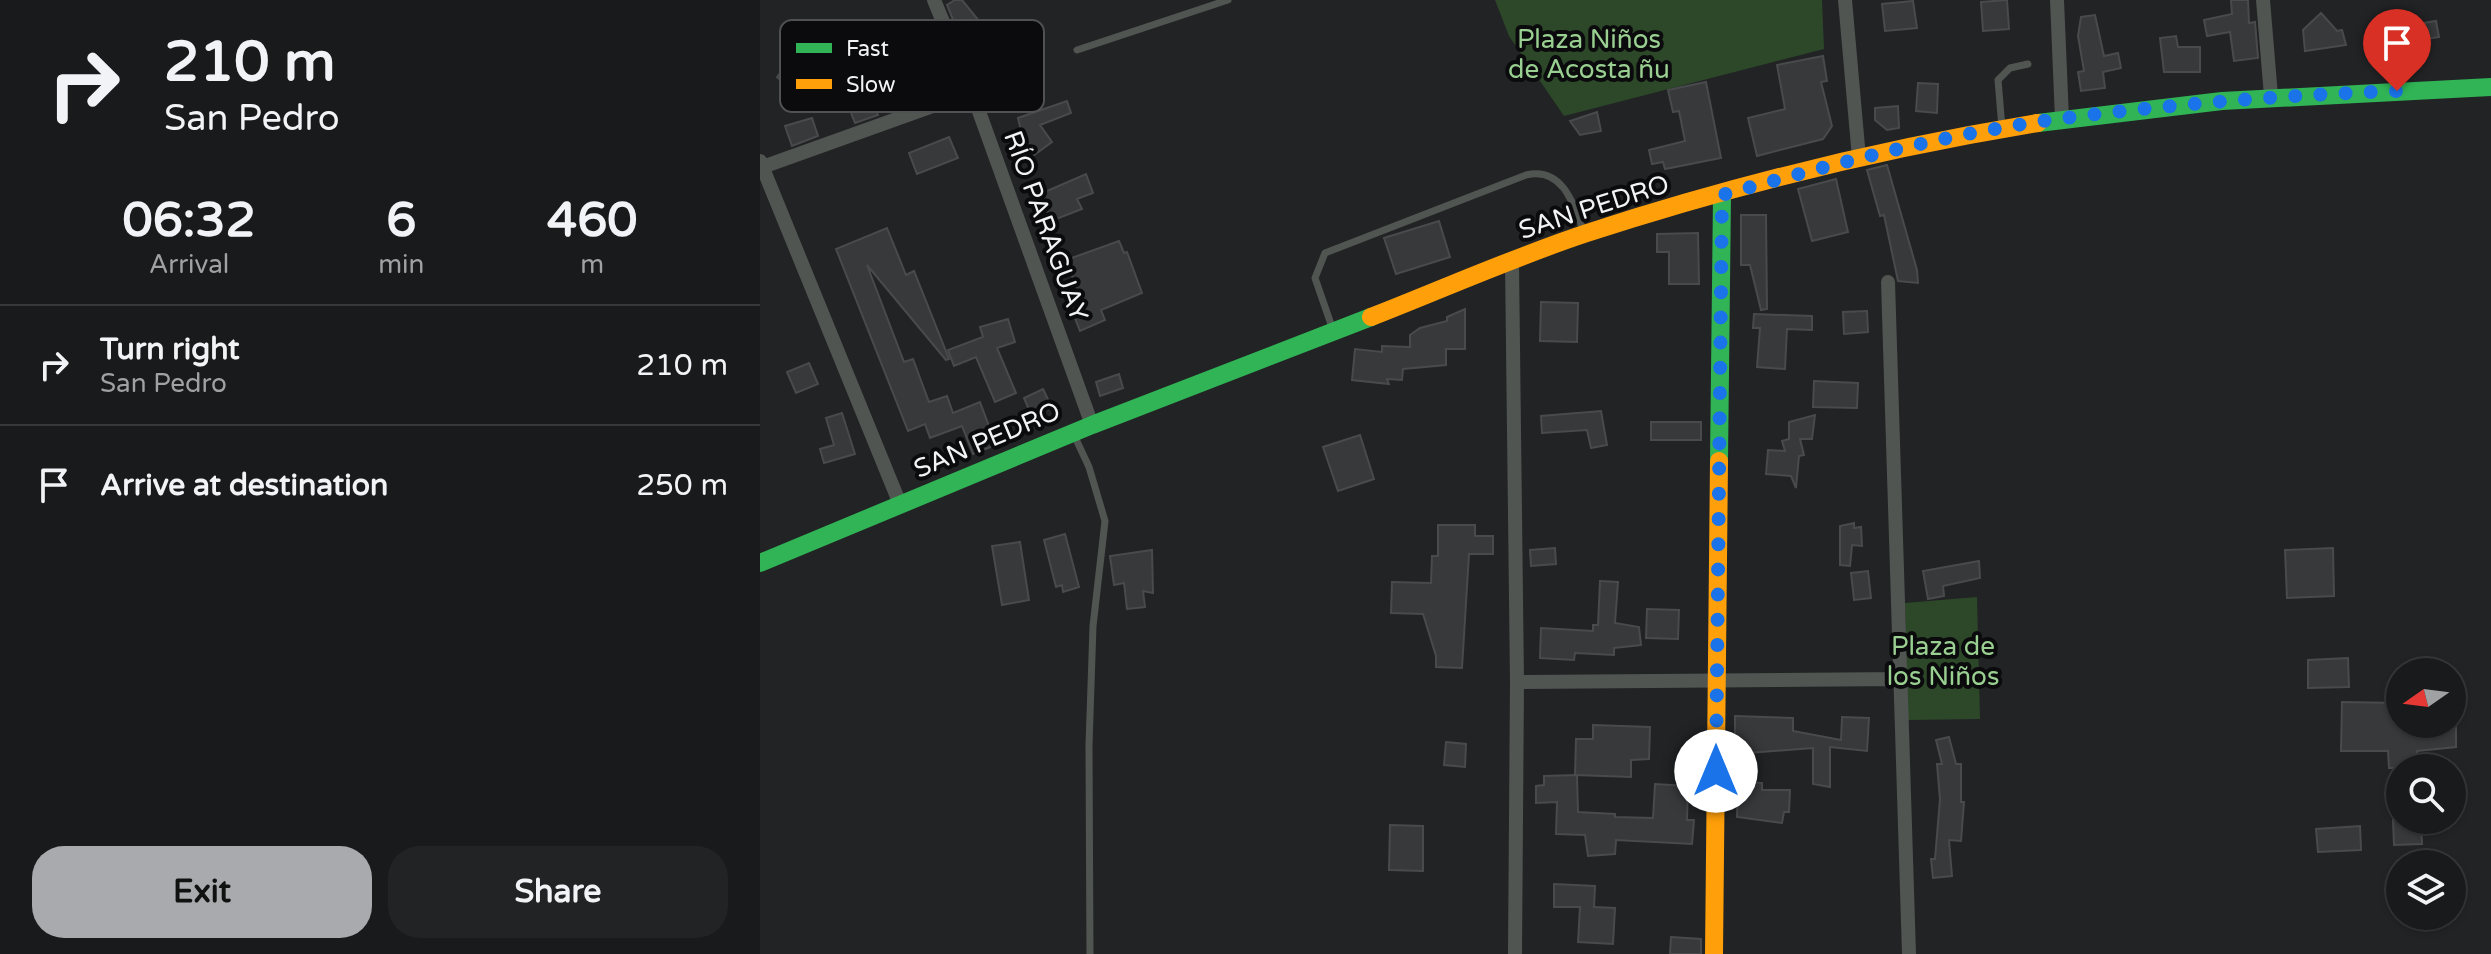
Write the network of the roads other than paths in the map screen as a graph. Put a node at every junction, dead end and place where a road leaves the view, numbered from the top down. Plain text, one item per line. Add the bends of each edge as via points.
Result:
1 (934, 0) edge
2 (1228, 0) edge
3 (1845, 0) edge
4 (2057, 0) edge
5 (2263, 0) edge
6 (942, 20) edge
7 (1077, 50) dead end
8 (2028, 64) dead end
9 (2491, 87) edge
10 (2271, 96) junction
11 (915, 112) edge
12 (979, 112) edge
13 (2062, 119) junction
14 (2002, 130) junction
15 (1859, 158) junction
16 (761, 166) edge
17 (1722, 195) junction
18 (1584, 234) junction
19 (1512, 262) junction
20 (1888, 282) dead end
21 (1333, 332) junction
22 (1092, 425) junction
23 (1073, 433) junction
24 (900, 504) junction
25 (760, 563) edge
26 (1900, 679) junction
27 (1717, 680) junction
28 (1517, 682) junction
29 (1090, 954) edge
30 (1515, 954) edge
31 (1714, 954) edge
32 (1909, 954) edge

1 - 6 street, RÍO PARAGUAY
2 - 7 lane
3 - 15 street
4 - 13 street
5 - 10 street
8 - 14 lane via 2010,68 1998,80
9 - 10 main road, SAN PEDRO
10 - 13 main road, SAN PEDRO
11 - 16 street
12 - 22 street, RÍO PARAGUAY
13 - 14 main road, SAN PEDRO
14 - 15 main road, SAN PEDRO
15 - 17 main road, SAN PEDRO
16 - 24 street
17 - 18 main road, SAN PEDRO
17 - 27 main road
18 - 19 main road, SAN PEDRO
18 - 21 lane via 1558,179 1537,172 1325,253 1315,278
19 - 21 main road, SAN PEDRO
19 - 28 street
20 - 26 street
21 - 22 main road, SAN PEDRO
22 - 23 main road, SAN PEDRO
23 - 24 main road, SAN PEDRO
23 - 29 lane via 1105,521 1093,626
24 - 25 main road, SAN PEDRO
26 - 27 street
26 - 32 street
27 - 28 street
27 - 31 main road
28 - 30 street

